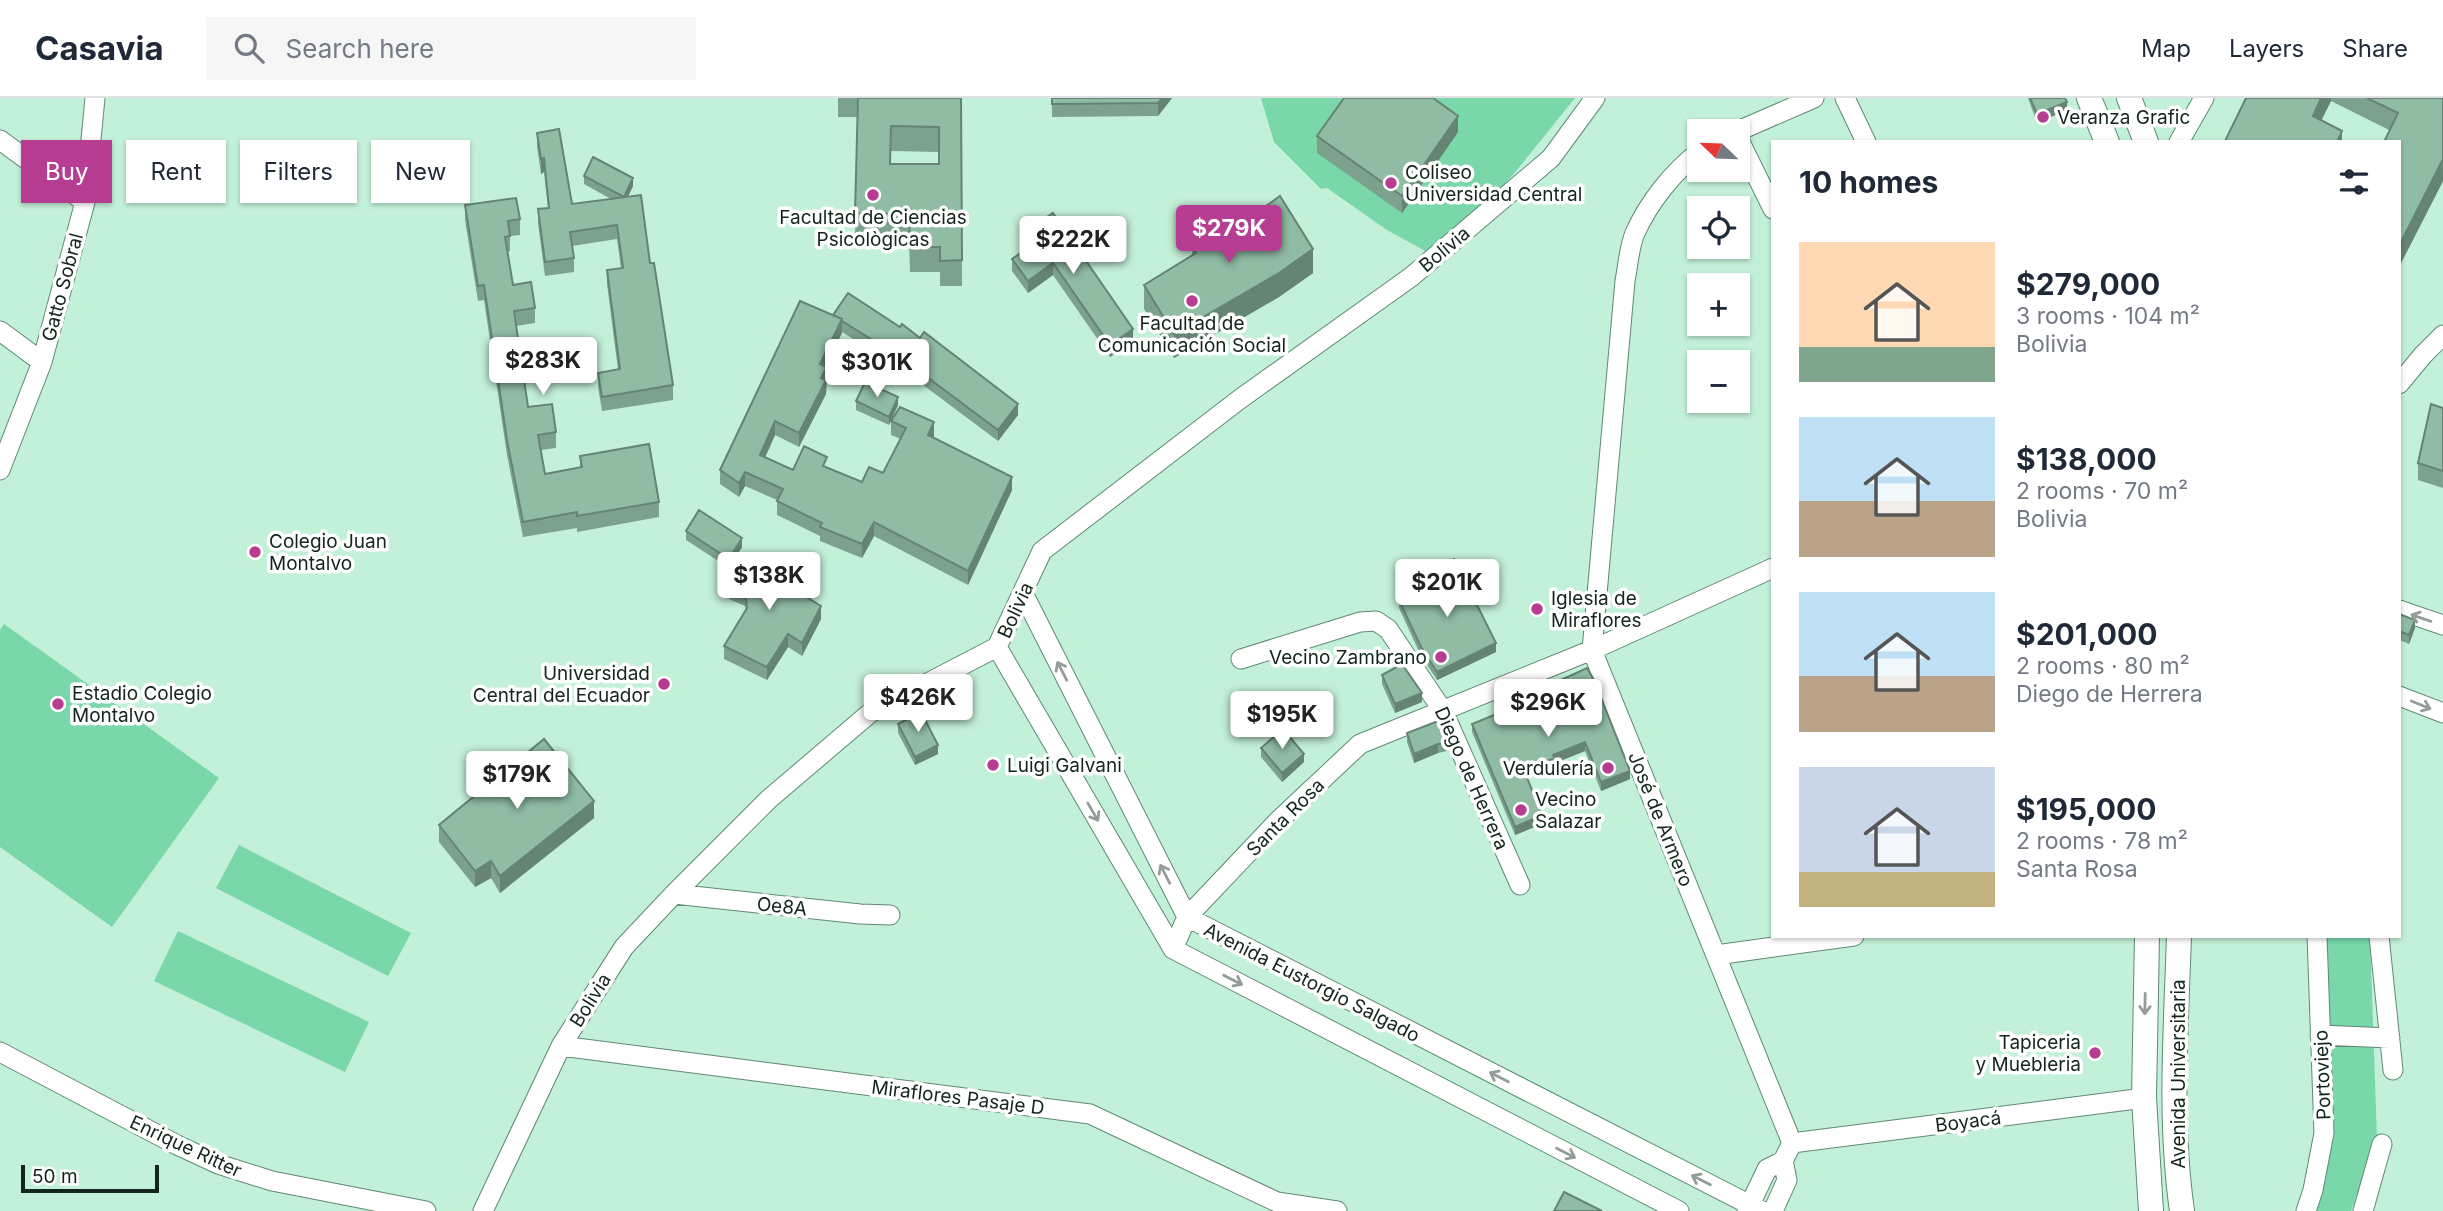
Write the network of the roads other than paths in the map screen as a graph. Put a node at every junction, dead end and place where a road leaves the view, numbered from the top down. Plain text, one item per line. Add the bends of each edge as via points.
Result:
1 (95, 98) edge
2 (1595, 98) edge
3 (1814, 98) edge
4 (1844, 98) edge
5 (2089, 98) edge
6 (2129, 98) edge
7 (2204, 98) edge
8 (1750, 126) edge
9 (0, 140) edge
10 (91, 140) edge
11 (1865, 140) edge
12 (2107, 140) edge
13 (2145, 140) edge
14 (2180, 140) edge
15 (21, 155) edge
16 (1687, 162) edge
17 (1750, 162) edge
18 (85, 203) edge
19 (1771, 205) edge
20 (0, 331) edge
21 (2443, 335) edge
22 (42, 362) junction
23 (2401, 382) edge
24 (0, 470) edge
25 (1771, 569) edge
26 (1023, 593) junction
27 (2401, 611) edge
28 (2443, 625) edge
29 (997, 647) junction
30 (1592, 650) junction
31 (1241, 659) dead end
32 (2401, 697) edge
33 (1443, 711) junction
34 (2443, 713) edge
35 (1520, 885) dead end
36 (674, 894) junction
37 (890, 915) dead end
38 (1187, 918) junction
39 (1839, 938) edge
40 (2147, 938) edge
41 (2179, 938) edge
42 (2317, 938) edge
43 (2379, 938) edge
44 (1173, 949) junction
45 (1716, 955) junction
46 (2320, 1035) junction
47 (2390, 1038) junction
48 (561, 1046) junction
49 (0, 1052) edge
50 (2393, 1070) dead end
51 (2144, 1098) junction
52 (1792, 1143) junction
53 (2382, 1144) dead end
54 (1783, 1161) junction
55 (1753, 1209) edge
56 (426, 1211) edge
57 (483, 1211) edge
58 (1337, 1211) edge
59 (1679, 1211) edge
60 (1773, 1211) edge
61 (2151, 1211) edge
62 (2182, 1211) edge
63 (2306, 1211) edge
64 (2362, 1211) edge

1 - 10 street, Gatto Sobral
2 - 26 street, Bolivia via 1551,158 1411,277 1240,399 1042,551
3 - 8 street
4 - 11 street
5 - 12 main road
6 - 13 main road
7 - 14 street
9 - 15 street
16 - 30 street, José de Armero via 1657,197 1635,234 1625,281
17 - 19 street
18 - 22 street, Gatto Sobral
20 - 22 street
21 - 23 street
22 - 24 street, Gatto Sobral
25 - 30 street, Santa Rosa
26 - 29 street, Bolivia
38 -> 26 street, Avenida Eustorgio Salgado
28 -> 27 street
29 - 36 street, Bolivia via 870,713 769,799
29 -> 44 street
30 - 33 street, Santa Rosa
30 - 45 street, José de Armero
31 - 33 street, Diego de Herrera via 1376,621 1388,628
32 -> 34 street
33 - 35 street, Diego de Herrera
33 - 38 street, Santa Rosa via 1360,744 1278,821
36 - 37 street, Oe8A
36 - 48 street, Bolivia via 624,947
38 - 44 street, Santa Rosa
55 -> 38 street, Avenida Eustorgio Salgado
39 - 45 street
40 -> 51 main road, Avenida Universitaria
41 - 62 main road, Avenida Universitaria via 2176,1170
42 - 46 street, Portoviejo
43 - 47 street
44 -> 59 street, Avenida Eustorgio Salgado
45 - 52 street, José de Armero
46 - 47 street
46 - 63 street, Portoviejo via 2323,1133
47 - 50 street
48 - 57 street, Bolivia
48 - 58 street, Miraflores Pasaje D via 1090,1114 1277,1202
49 - 56 street, Enrique Ritter via 218,1164 272,1181
51 - 52 street, Boyacá
51 - 61 main road, Avenida Universitaria
52 - 54 street
53 - 64 street
54 - 55 street via 1767,1169
54 - 60 street via 1787,1180

